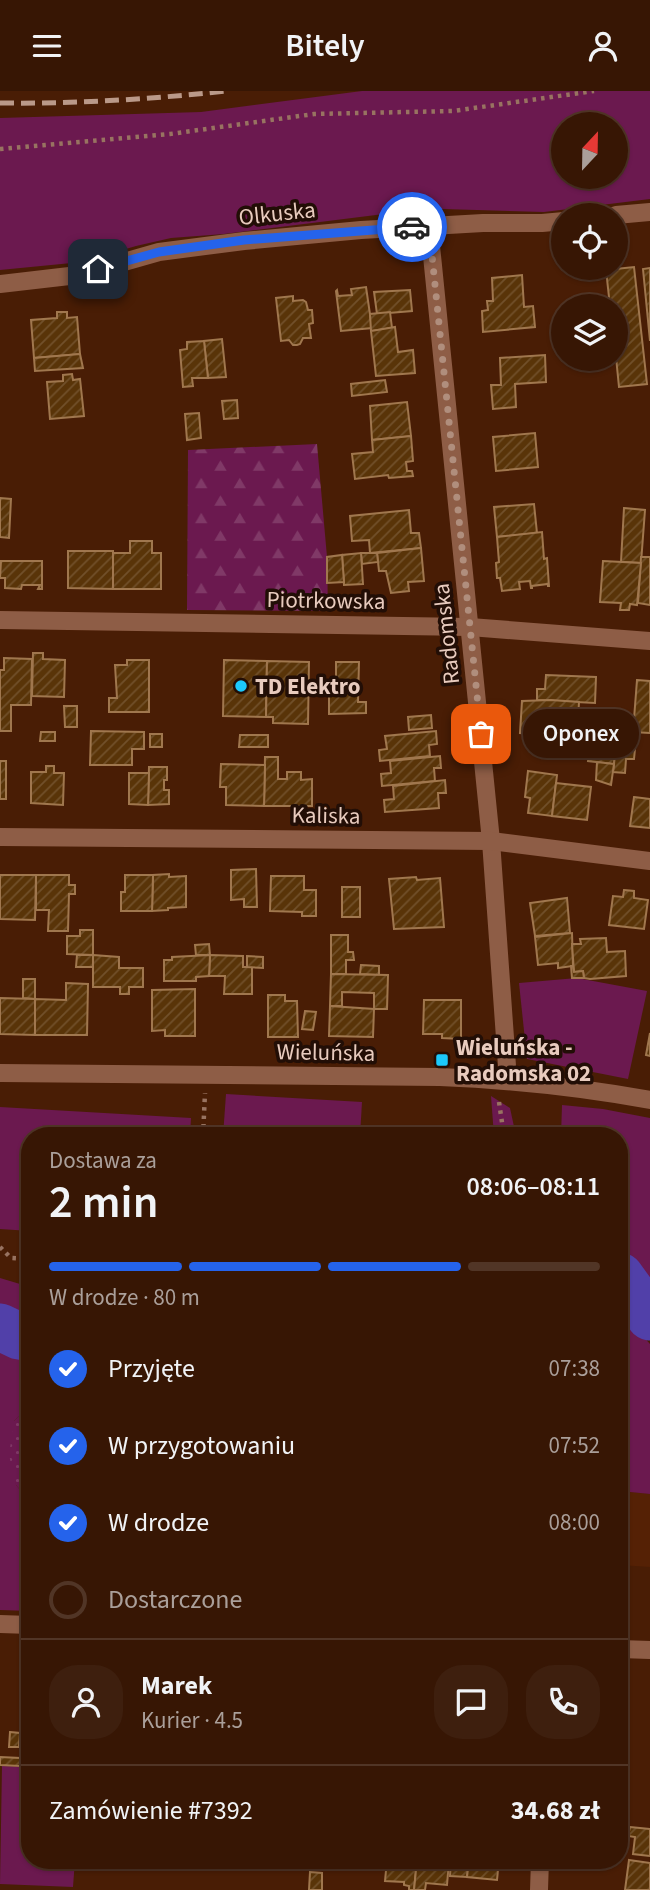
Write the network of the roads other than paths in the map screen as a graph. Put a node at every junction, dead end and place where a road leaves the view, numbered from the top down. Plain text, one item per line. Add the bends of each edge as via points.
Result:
1 (650, 212) edge
2 (628, 214) edge
3 (551, 222) edge
4 (429, 226) junction
5 (0, 284) edge
6 (0, 620) edge
7 (470, 627) junction
8 (650, 641) edge
9 (0, 837) edge
10 (491, 841) junction
11 (650, 861) edge
12 (0, 1073) edge
13 (508, 1080) junction
14 (650, 1100) edge
15 (0, 1623) edge
16 (21, 1624) edge
17 (628, 1649) edge
18 (650, 1650) edge
19 (540, 1869) edge
20 (539, 1890) edge

1 - 2 street
3 - 4 street, Olkuska
4 - 5 street, Olkuska via 244,240 159,252 78,275
4 - 7 street, Radomska
6 - 7 street, Piotrkowska
7 - 8 street, Piotrkowska
7 - 10 street, Radomska
9 - 10 street, Kaliska
10 - 11 street, Kaliska
10 - 13 street, Radomska
12 - 13 street, Wieluńska
13 - 14 street, Wieluńska
15 - 16 street
17 - 18 street
19 - 20 street

